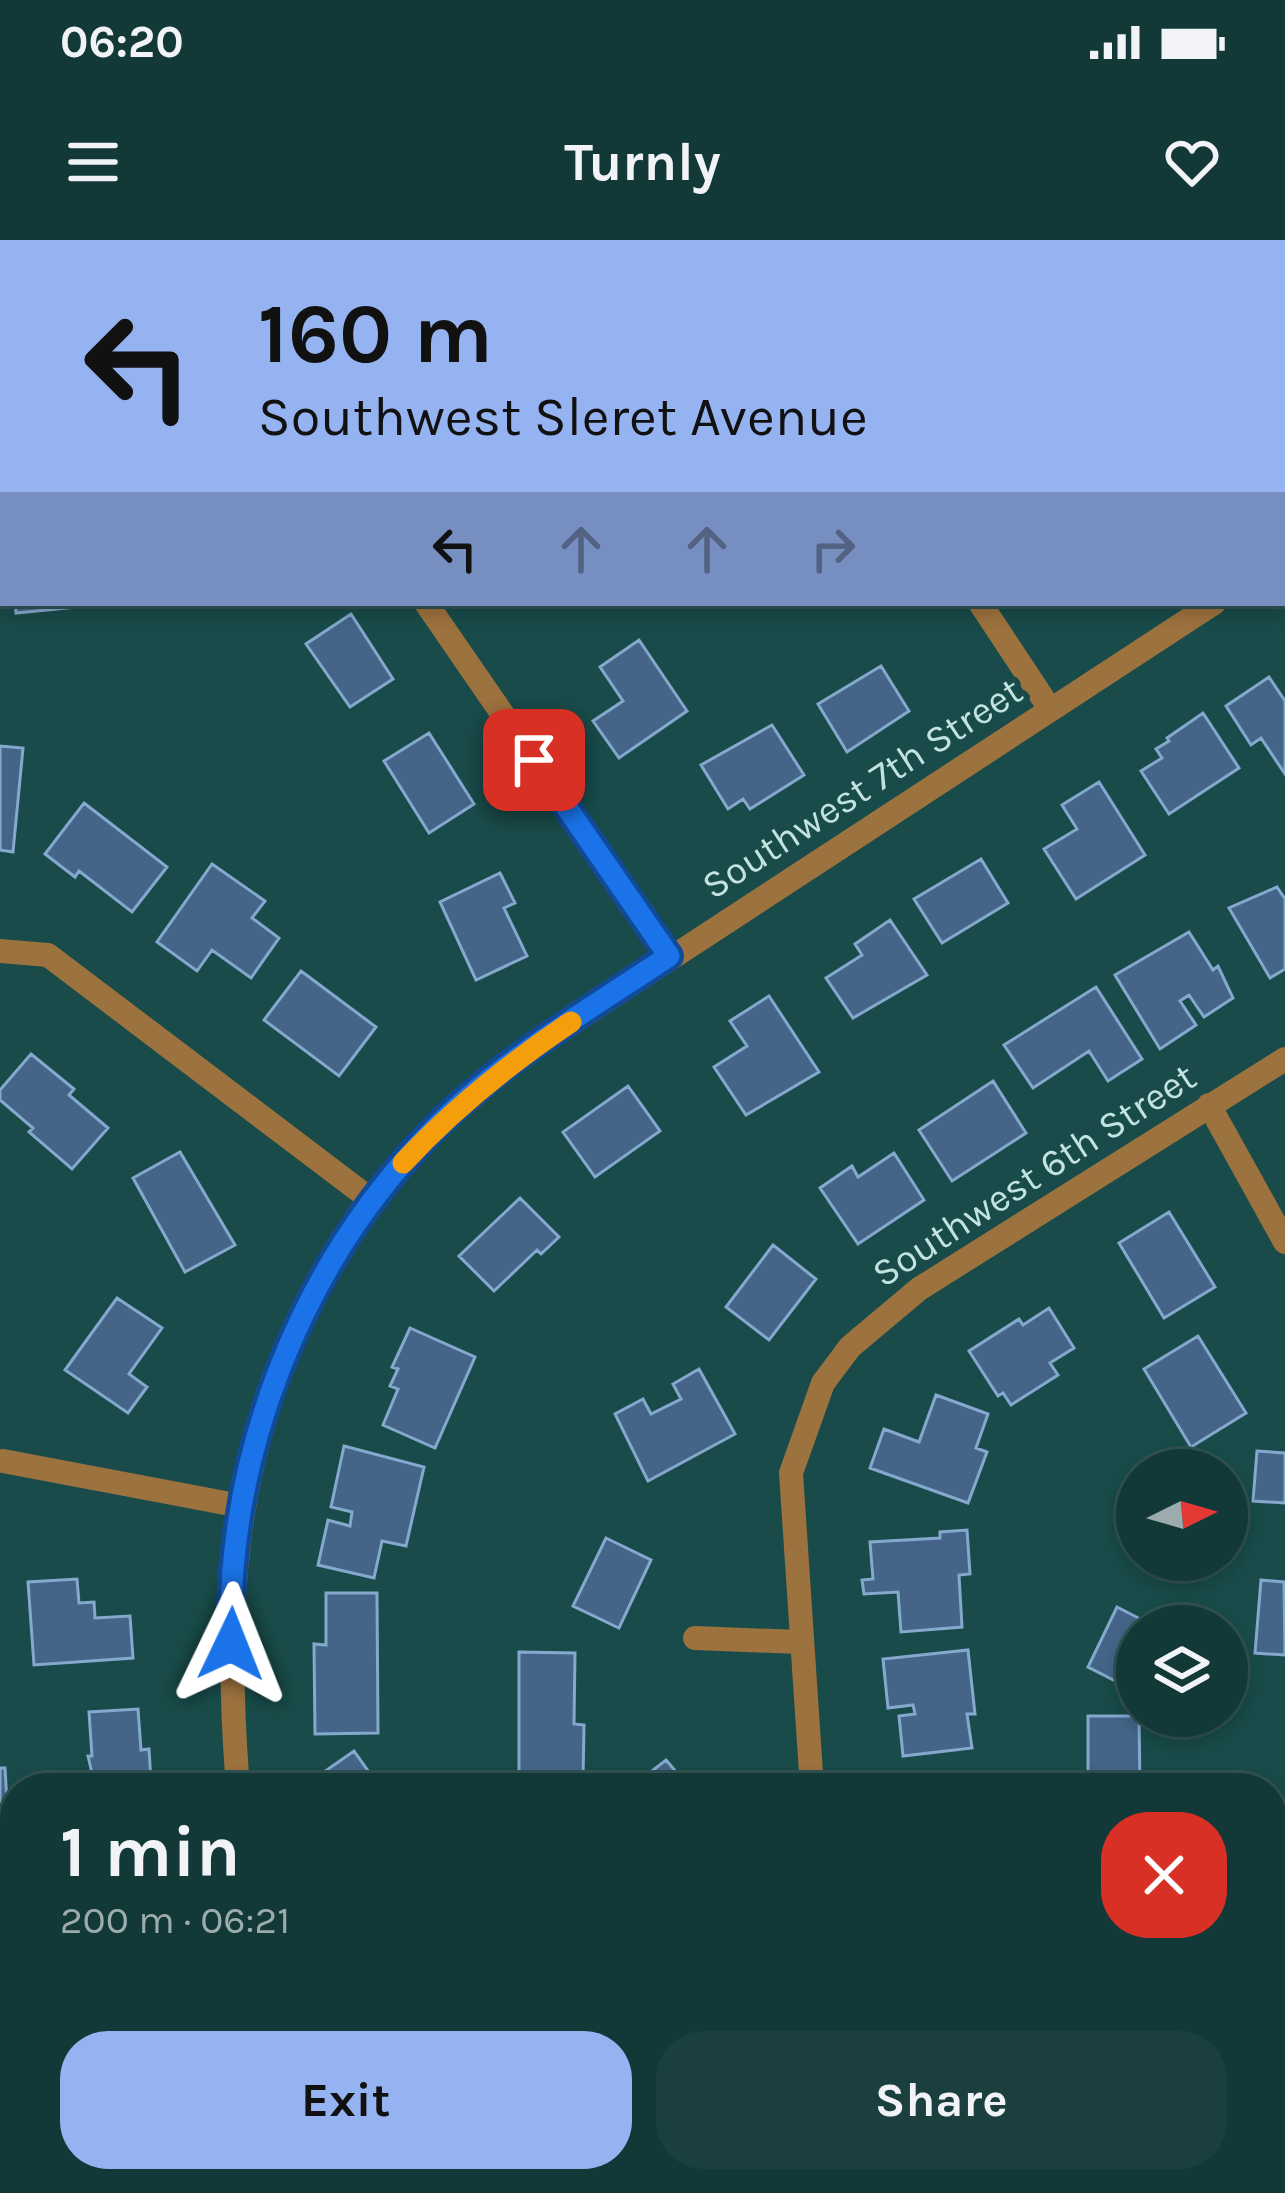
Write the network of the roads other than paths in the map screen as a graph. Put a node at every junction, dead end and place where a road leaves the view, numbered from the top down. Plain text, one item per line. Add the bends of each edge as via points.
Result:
1 (428, 606) edge
2 (982, 606) edge
3 (1209, 606) edge
4 (1050, 709) junction
5 (0, 951) edge
6 (669, 956) junction
7 (1285, 1059) edge
8 (1209, 1105) junction
9 (370, 1198) junction
10 (1285, 1241) edge
11 (4, 1461) dead end
12 (242, 1505) junction
13 (695, 1638) dead end
14 (799, 1642) junction
15 (237, 1773) edge
16 (811, 1773) edge

1 - 6 street
2 - 4 street
3 - 4 street, Southwest 7th Street
4 - 6 street, Southwest 7th Street
5 - 9 street via 48,955
6 - 9 street, Southwest 7th Street via 520,1057 436,1126
7 - 8 street, Southwest 6th Street
8 - 10 street
8 - 14 street, Southwest 6th Street via 919,1289 850,1347 823,1383 790,1473
9 - 12 street, Southwest 7th Street via 282,1363
11 - 12 street
12 - 15 street, Southwest 7th Street via 230,1608
13 - 14 street
14 - 16 street, Southwest 6th Street

